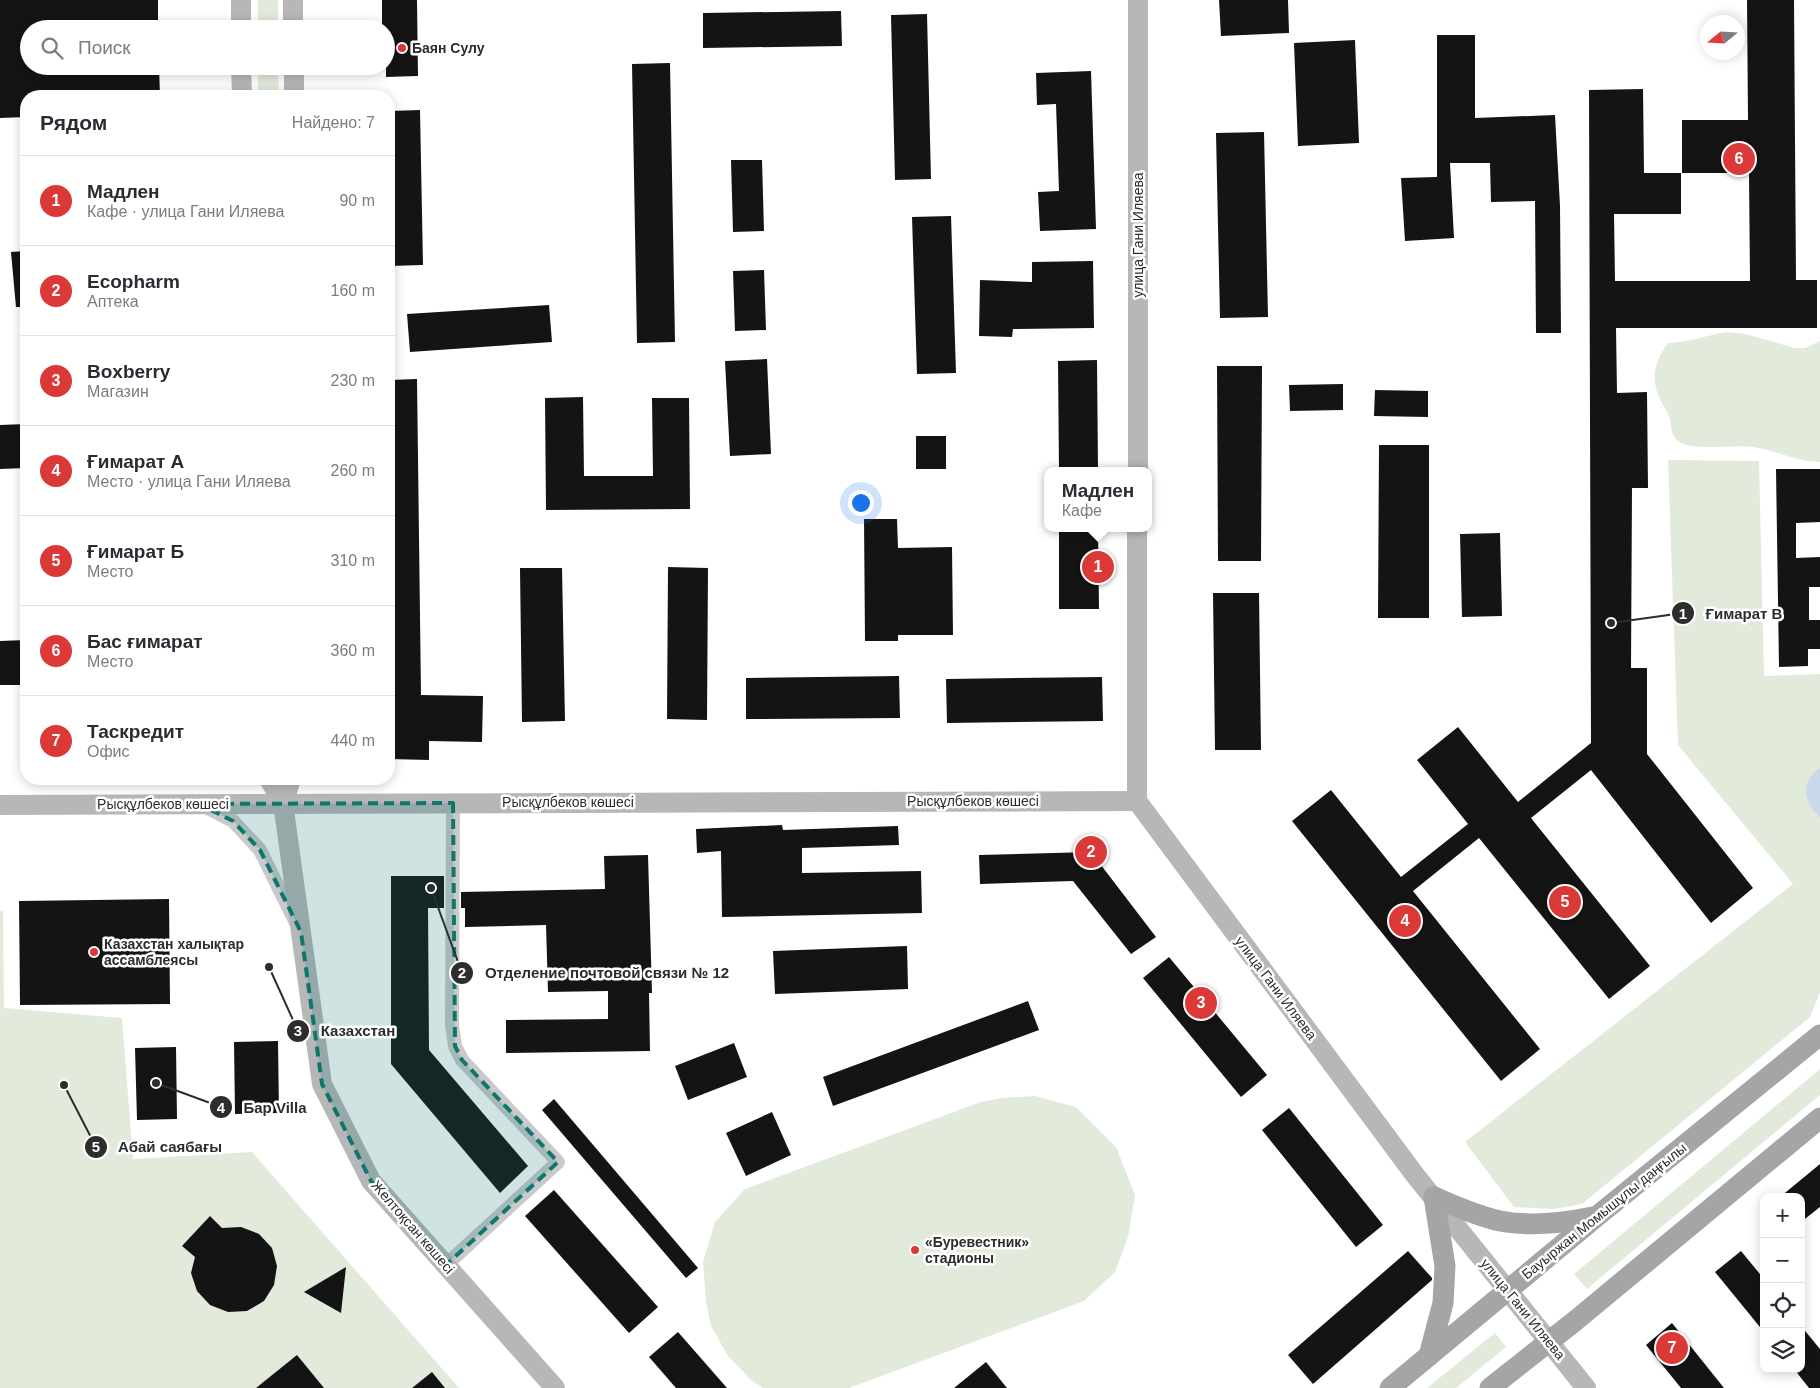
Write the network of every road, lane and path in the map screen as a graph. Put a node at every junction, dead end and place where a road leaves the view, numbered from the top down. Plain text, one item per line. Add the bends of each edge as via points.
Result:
1 (241, 0) edge
2 (293, 0) edge
3 (1138, 0) edge
4 (241, 20) edge
5 (293, 20) edge
6 (241, 75) edge
7 (294, 75) edge
8 (242, 90) edge
9 (294, 90) edge
10 (1138, 467) edge
11 (1138, 532) edge
12 (272, 785) edge
13 (289, 785) edge
14 (1137, 801) junction
15 (283, 803) junction
16 (453, 803) junction
17 (199, 804) junction
18 (0, 805) edge
19 (301, 932) junction
20 (1820, 1035) edge
21 (1820, 1118) edge
22 (1434, 1197) junction
23 (1596, 1217) junction
24 (446, 1265) junction
25 (1507, 1290) junction
26 (1549, 1341) junction
27 (1429, 1356) junction
28 (555, 1388) edge
29 (1390, 1388) edge
30 (1490, 1388) edge
31 (1586, 1388) edge

1 - 4 street
2 - 5 street
3 - 10 street, улица Гани Иляева
6 - 8 street
7 - 9 street
11 - 14 street
12 - 15 street
13 - 15 street
14 - 16 street, Рысқұлбеков көшесі
14 - 22 street, улица Гани Иляева
15 - 16 street, Рысқұлбеков көшесі
15 - 17 street, Рысқұлбеков көшесі
15 - 19 street, Желтоқсан көшесі
16 - 24 street via 452,1025 455,1046 462,1060 558,1162
17 - 18 street, Рысқұлбеков көшесі
17 - 19 street via 233,821 260,850
19 - 24 street, Желтоқсан көшесі via 322,1084 371,1181
20 - 23 main road, Бауыржан Момышұлы даңғылы
21 - 26 main road
22 - 23 main road via 1501,1221 1539,1224
22 - 25 street, улица Гани Иляева
22 - 27 main road via 1445,1266 1444,1303
23 - 25 main road, Бауыржан Момышұлы даңғылы
24 - 28 street, Желтоқсан көшесі
25 - 26 street, улица Гани Иляева
25 - 27 main road, Бауыржан Момышұлы даңғылы
26 - 30 main road
26 - 31 street, улица Гани Иляева
27 - 29 main road, Бауыржан Момышұлы даңғылы

